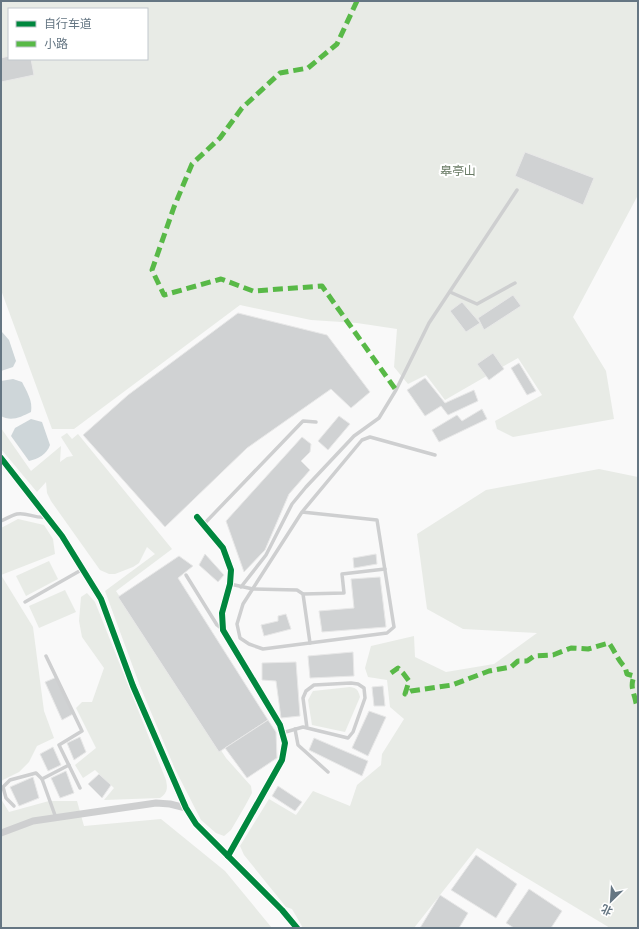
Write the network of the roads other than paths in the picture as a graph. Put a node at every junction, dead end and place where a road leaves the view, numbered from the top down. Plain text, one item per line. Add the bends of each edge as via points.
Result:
1 (517, 190) dead end
2 (516, 283) dead end
3 (450, 292) junction
4 (316, 422) dead end
5 (435, 455) dead end
6 (1, 458) edge
7 (302, 512) junction
8 (47, 517) junction
9 (196, 517) dead end
10 (1, 521) edge
11 (203, 525) junction
12 (83, 569) junction
13 (385, 570) junction
14 (186, 575) dead end
15 (230, 584) junction
16 (241, 587) junction
17 (253, 589) junction
18 (303, 594) junction
19 (25, 602) dead end
20 (223, 630) junction
21 (310, 643) junction
22 (46, 656) dead end
23 (307, 728) junction
24 (295, 729) junction
25 (282, 733) junction
26 (68, 765) junction
27 (328, 772) dead end
28 (42, 779) junction
29 (80, 788) dead end
30 (14, 806) dead end
31 (186, 808) junction
32 (56, 818) junction
33 (1, 833) edge
34 (228, 856) junction
35 (297, 928) edge

1 - 3 lane
2 - 3 lane via 477,304
3 - 16 lane via 429,323 396,390 379,418 354,436 292,504 266,555
4 - 11 lane via 303,421
5 - 7 lane via 370,438 362,440
6 - 8 street
7 - 13 lane via 377,520
7 - 17 lane
8 - 10 lane via 39,519 16,514
8 - 12 street
9 - 11 street
11 - 15 street via 223,548 230,570
12 - 19 lane
12 - 31 street via 101,599 133,686
13 - 18 lane via 342,574 344,593
13 - 21 lane via 394,627 387,633
14 - 20 lane via 217,625
15 - 16 lane
15 - 20 street via 222,613
16 - 17 lane
17 - 18 lane via 296,590
17 - 21 lane via 243,604 237,624 240,638 263,649
18 - 21 lane
20 - 25 street via 280,725
22 - 26 lane via 82,732 59,745
23 - 23 lane via 348,738 353,732 365,698 364,688 351,683 314,685 306,691 303,698
23 - 24 lane
24 - 25 lane
24 - 27 lane via 298,745
25 - 34 street via 285,744 282,760
26 - 28 lane
26 - 29 lane
28 - 30 lane via 36,772 10,780 3,786 6,798
28 - 32 lane
31 - 32 street via 156,803
31 - 34 street via 196,824
32 - 33 street via 33,821
34 - 35 street

